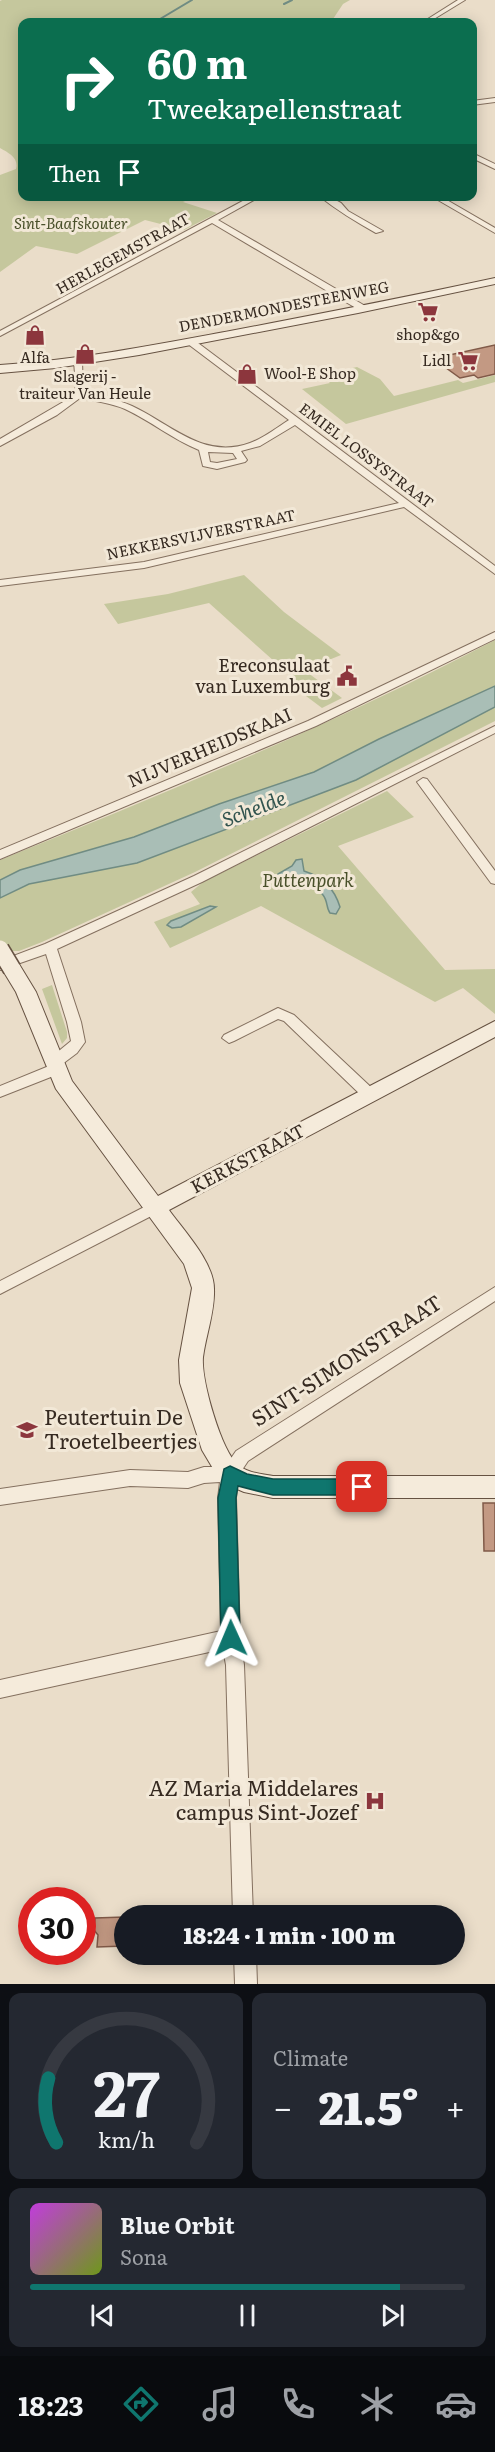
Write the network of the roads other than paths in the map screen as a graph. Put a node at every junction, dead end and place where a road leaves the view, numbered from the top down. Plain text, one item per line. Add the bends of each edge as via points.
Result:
1 (462, 0) edge
2 (433, 18) edge
3 (495, 100) edge
4 (477, 102) edge
5 (477, 157) edge
6 (495, 167) edge
7 (248, 201) edge
8 (331, 201) edge
9 (443, 201) edge
10 (212, 220) junction
11 (379, 231) dead end
12 (495, 231) edge
13 (495, 281) edge
14 (364, 309) junction
15 (0, 334) edge
16 (191, 342) junction
17 (78, 361) junction
18 (0, 369) edge
19 (76, 397) junction
20 (296, 421) junction
21 (306, 428) junction
22 (272, 434) junction
23 (0, 442) edge
24 (203, 450) junction
25 (236, 450) junction
26 (406, 504) junction
27 (495, 571) edge
28 (0, 583) edge
29 (495, 635) edge
30 (495, 729) edge
31 (423, 782) dead end
32 (0, 855) edge
33 (495, 880) edge
34 (50, 947) junction
35 (0, 949) edge
36 (12, 964) edge
37 (495, 1028) edge
38 (229, 1038) dead end
39 (55, 1066) junction
40 (0, 1092) edge
41 (369, 1094) junction
42 (154, 1208) junction
43 (0, 1288) edge
44 (495, 1293) edge
45 (230, 1474) junction
46 (495, 1487) edge
47 (0, 1497) edge
48 (231, 1638) junction
49 (0, 1689) edge
50 (243, 1905) edge
51 (245, 1965) edge
52 (246, 1984) edge

1 - 2 street
3 - 4 street
5 - 6 street
7 - 10 street, HERLEGEMSTRAAT
8 - 11 street
9 - 12 street
10 - 14 street
10 - 15 street, HERLEGEMSTRAAT
13 - 14 street, DENDERMONDESTEENWEG
14 - 16 street, DENDERMONDESTEENWEG
16 - 17 street, DENDERMONDESTEENWEG
16 - 20 street, EMIEL LOSSYSTRAAT
17 - 18 street, DENDERMONDESTEENWEG
17 - 19 street
19 - 23 street
19 - 24 street via 130,408
20 - 21 street, EMIEL LOSSYSTRAAT
20 - 22 street
21 - 22 street
21 - 26 street, EMIEL LOSSYSTRAAT
22 - 25 street via 253,446
24 - 25 street
24 - 25 street via 206,464 217,466 242,460
26 - 27 street, EMIEL LOSSYSTRAAT
26 - 28 street, NEKKERSVIJVERSTRAAT via 144,565
29 - 32 street, NIJVERHEIDSKAAI via 223,764
30 - 34 street via 198,879
31 - 33 street
34 - 36 street
34 - 39 street via 78,1042
35 - 36 street, bridge
36 - 39 street
37 - 41 street, KERKSTRAAT
38 - 41 street via 278,1013 289,1018
39 - 40 street
39 - 42 street via 63,1084
41 - 42 street, KERKSTRAAT
42 - 43 street, KERKSTRAAT
42 - 45 street via 194,1261 203,1288 191,1360 192,1383 214,1450
44 - 45 street, SINT-SIMONSTRAAT via 242,1456
45 - 46 street via 273,1487
45 - 47 street via 188,1480 130,1478
45 - 48 street via 227,1498
48 - 49 street
48 - 50 street
51 - 52 street

